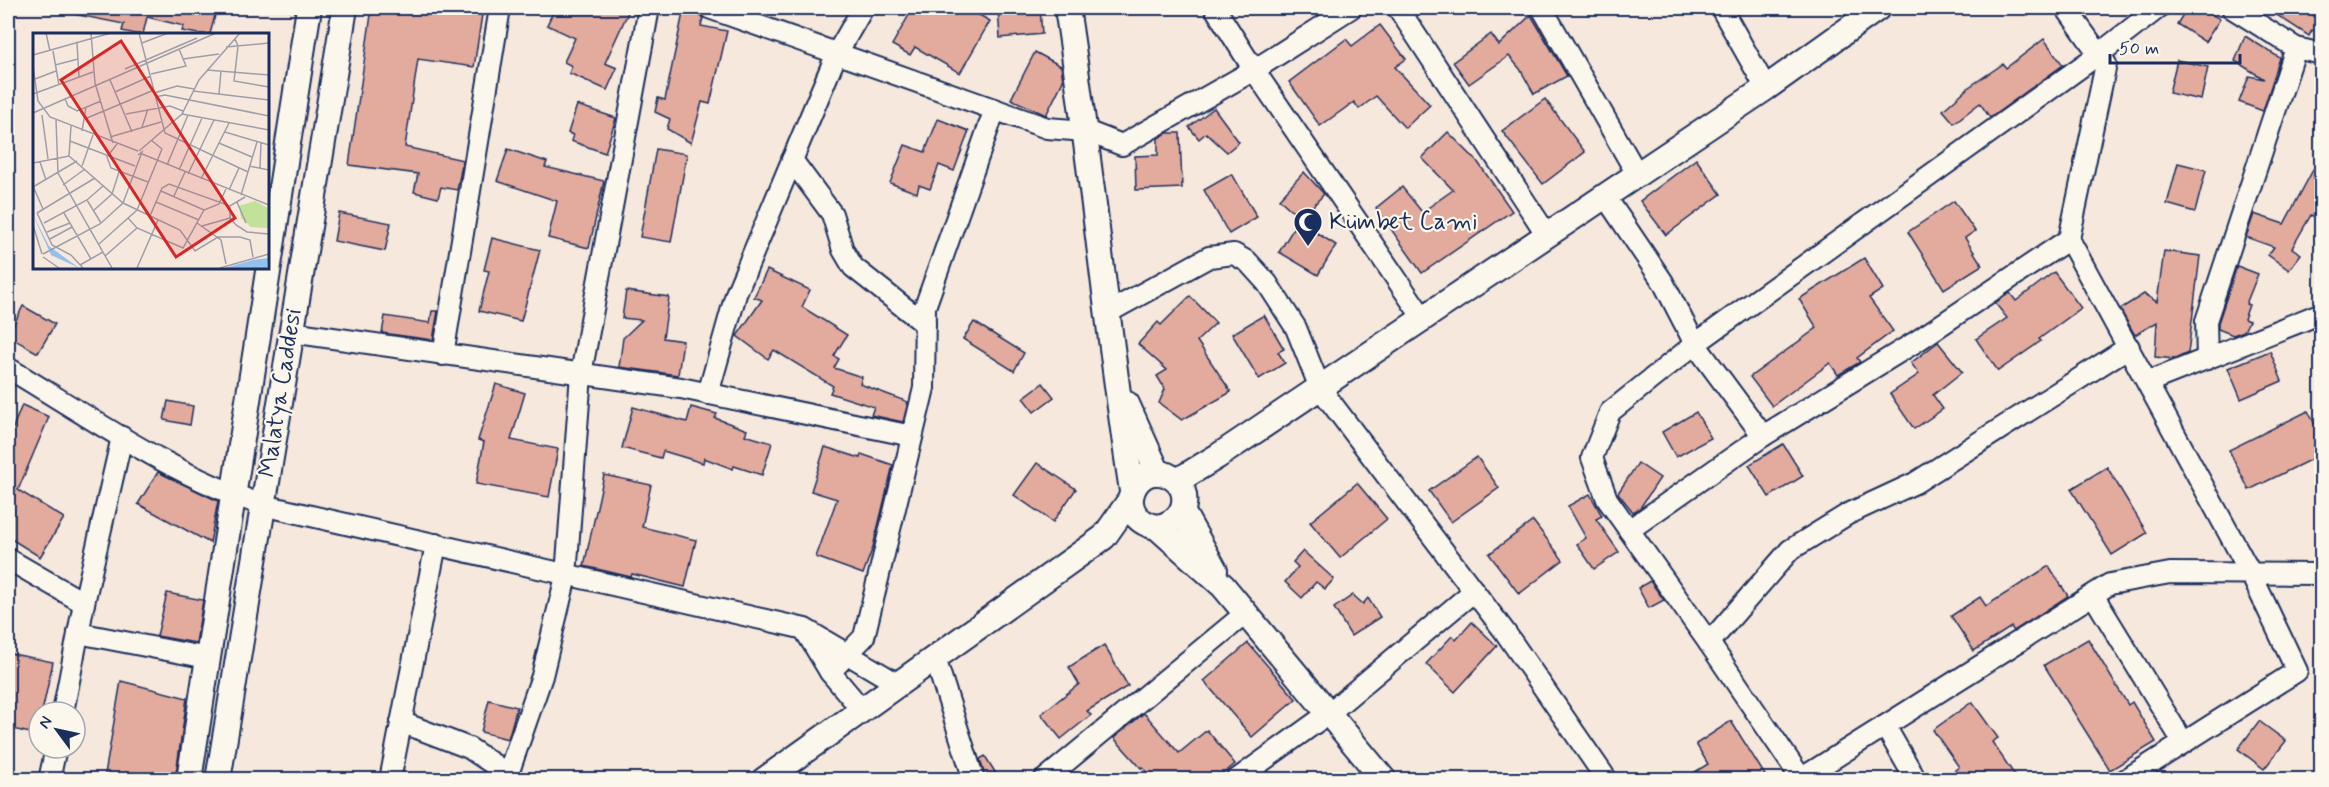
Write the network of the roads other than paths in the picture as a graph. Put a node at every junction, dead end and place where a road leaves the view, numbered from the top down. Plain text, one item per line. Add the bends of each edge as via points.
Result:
1 (309, 8) edge
2 (345, 8) edge
3 (500, 8) edge
4 (649, 8) edge
5 (863, 8) edge
6 (1067, 8) edge
7 (1215, 8) edge
8 (1351, 8) edge
9 (1398, 8) edge
10 (1542, 8) edge
11 (1721, 8) edge
12 (1878, 8) edge
13 (2066, 8) edge
14 (2158, 8) edge
15 (2232, 8) edge
16 (721, 10) edge
17 (2296, 48) junction
18 (837, 53) junction
19 (2098, 54) junction
20 (2322, 54) edge
21 (1254, 70) junction
22 (1766, 88) junction
23 (995, 109) junction
24 (1086, 131) junction
25 (792, 160) junction
26 (1637, 174) junction
27 (1605, 196) junction
28 (1547, 235) junction
29 (2068, 239) junction
30 (1107, 313) junction
31 (2322, 313) edge
32 (1423, 318) junction
33 (925, 324) junction
34 (291, 332) junction
35 (1695, 344) junction
36 (2129, 347) junction
37 (443, 355) junction
38 (2207, 358) junction
39 (8, 368) edge
40 (581, 374) junction
41 (1114, 374) junction
42 (2148, 382) junction
43 (1320, 388) junction
44 (708, 394) junction
45 (912, 436) junction
46 (1763, 436) junction
47 (122, 437) junction
48 (1175, 491) junction
49 (233, 495) junction
50 (1131, 495) junction
51 (263, 505) junction
52 (1152, 526) junction
53 (1629, 530) junction
54 (1104, 537) junction
55 (436, 544) junction
56 (8, 559) edge
57 (2251, 574) junction
58 (2322, 574) edge
59 (566, 576) junction
60 (1223, 586) junction
61 (1474, 591) junction
62 (2093, 595) junction
63 (84, 603) junction
64 (1246, 613) junction
65 (805, 629) junction
66 (78, 633) junction
67 (1708, 643) junction
68 (849, 654) junction
69 (208, 658) junction
70 (935, 658) junction
71 (830, 672) junction
72 (898, 684) junction
73 (65, 700) edge
74 (862, 710) junction
75 (1329, 712) junction
76 (401, 722) junction
77 (1885, 726) junction
78 (2183, 742) junction
79 (53, 760) edge
80 (510, 777) edge
81 (1800, 779) edge
82 (49, 780) edge
83 (189, 780) edge
84 (218, 780) edge
85 (390, 780) edge
86 (764, 780) edge
87 (974, 780) edge
88 (1044, 780) edge
89 (1236, 780) edge
90 (1384, 780) edge
91 (1608, 780) edge
92 (1916, 780) edge
93 (2125, 780) edge

1 - 49 street
2 - 34 street, Malatya Caddesi
3 - 37 street
4 - 40 street
5 - 18 street
6 - 24 street
7 - 21 street
8 - 21 street
9 - 28 street
10 - 26 street
11 - 22 street
12 - 22 street
13 - 19 street
14 - 19 street
15 - 17 street
16 - 18 street
17 - 20 street
17 - 38 street via 2206,321
18 - 23 street
18 - 25 street
19 - 29 street via 2106,64
19 - 35 street
21 - 24 street via 1122,145
21 - 32 street
22 - 26 street
23 - 24 street via 1047,128
23 - 33 street via 925,307
24 - 30 street
25 - 33 street via 832,214 843,250 853,267
25 - 44 street via 736,294
26 - 27 street
27 - 28 street
27 - 35 street via 1663,282
28 - 32 street
29 - 36 street
29 - 46 street via 1917,341
30 - 41 street
30 - 43 street via 1209,257 1234,254 1248,262 1267,283 1296,328
31 - 38 street
32 - 43 street
33 - 45 street via 924,388
34 - 37 street
34 - 51 street, Malatya Caddesi
35 - 46 street
35 - 53 street via 1610,412 1592,458 1606,499
36 - 42 street
36 - 67 street via 1915,483 1848,514 1790,550
37 - 40 street
38 - 42 street
39 - 47 street
40 - 44 street
40 - 59 street
41 - 48 street
41 - 50 street
42 - 57 street
43 - 48 street via 1218,456
43 - 61 street
44 - 45 street
45 - 68 street via 864,637
46 - 53 street
47 - 49 street
47 - 63 street
48 - 50 street via 1147,475
48 - 52 street via 1176,519 1168,525
48 - 60 street
49 - 51 street
49 - 69 street
50 - 52 street via 1132,510 1138,519
50 - 54 street
51 - 55 street
51 - 84 street, Malatya Caddesi
52 - 54 street
52 - 60 street
53 - 67 street
54 - 70 street
55 - 59 street
55 - 76 street
56 - 63 street
57 - 58 street
57 - 62 street via 2170,573 2110,584
57 - 78 street via 2297,671
59 - 65 street
59 - 80 street via 542,676
60 - 64 street
61 - 75 street
61 - 91 street
62 - 77 street
62 - 78 street
63 - 66 street
64 - 75 street
64 - 88 street
65 - 68 street
65 - 71 street
66 - 69 street
66 - 73 street
67 - 81 street
68 - 71 street
68 - 72 street
69 - 83 street
70 - 72 street
70 - 87 street
71 - 74 street
72 - 74 street
74 - 86 street
75 - 89 street
75 - 90 street
76 - 80 street via 469,748
76 - 85 street
77 - 81 street
77 - 92 street
78 - 93 street
79 - 82 street

